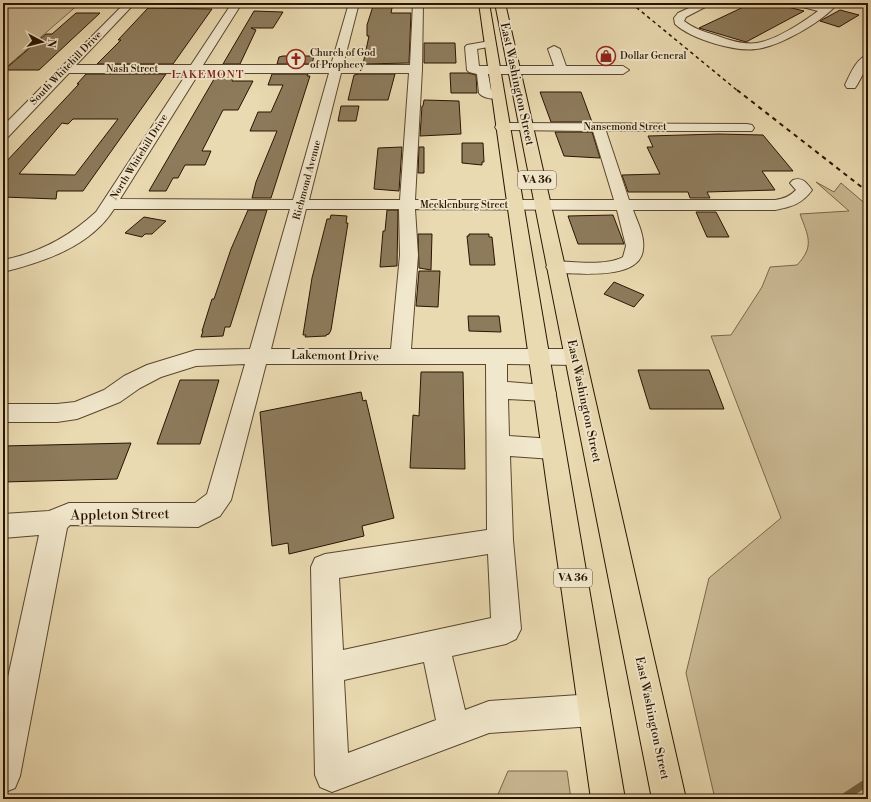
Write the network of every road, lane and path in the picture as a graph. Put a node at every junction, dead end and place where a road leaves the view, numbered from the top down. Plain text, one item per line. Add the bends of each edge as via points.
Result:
1 (130, 3) edge
2 (237, 3) edge
3 (354, 3) edge
4 (418, 3) edge
5 (484, 3) edge
6 (500, 3) edge
7 (708, 3) edge
8 (798, 3) edge
9 (830, 6) edge
10 (490, 44) junction
11 (554, 48) dead end
12 (868, 58) edge
13 (65, 69) junction
14 (195, 69) junction
15 (336, 69) junction
16 (416, 70) junction
17 (488, 70) junction
18 (514, 70) junction
19 (561, 70) junction
20 (623, 70) dead end
21 (851, 85) dead end
22 (502, 127) junction
23 (526, 127) junction
24 (597, 127) junction
25 (747, 128) dead end
26 (3, 134) edge
27 (798, 183) dead end
28 (110, 204) junction
29 (300, 204) junction
30 (408, 204) junction
31 (515, 205) junction
32 (543, 205) junction
33 (624, 206) junction
34 (3, 266) edge
35 (555, 266) junction
36 (258, 356) junction
37 (400, 357) junction
38 (575, 357) junction
39 (496, 358) junction
40 (539, 358) junction
41 (497, 390) junction
42 (545, 394) junction
43 (3, 413) edge
44 (498, 445) junction
45 (553, 449) junction
46 (55, 523) junction
47 (3, 526) edge
48 (500, 540) junction
49 (436, 644) junction
50 (328, 668) junction
51 (594, 710) junction
52 (454, 730) junction
53 (3, 776) edge
54 (608, 799) edge
55 (669, 799) edge

1 - 13 street, South Whitehill Drive
2 - 14 street, North Whitehill Drive
3 - 15 street, Richmond Avenue
4 - 16 street
5 - 10 highway, East Washington Street / VA 36
6 - 18 highway, East Washington Street / VA 36
7 - 9 street via 682,15 679,22 692,31 729,43 749,46 761,45 805,25
8 - 9 street
10 - 17 highway, East Washington Street / VA 36
10 - 17 street via 471,47 473,70
11 - 19 street
12 - 21 street
13 - 14 street, Nash Street
13 - 26 street, South Whitehill Drive
14 - 15 street, Nash Street
14 - 28 street, North Whitehill Drive
15 - 16 street, Nash Street
15 - 29 street, Richmond Avenue
16 - 30 street
17 - 18 street
17 - 22 highway, East Washington Street / VA 36 via 498,95
18 - 19 street
18 - 23 highway, East Washington Street / VA 36
19 - 20 street
22 - 23 street, Nansemond Street
22 - 31 highway, East Washington Street / VA 36
23 - 24 street, Nansemond Street
23 - 32 highway, East Washington Street / VA 36
24 - 25 street, Nansemond Street
24 - 33 street
27 - 33 street, Mecklenburg Street via 804,190 800,196 780,204
28 - 29 street, Mecklenburg Street
28 - 34 street, North Whitehill Drive via 90,227 62,245 22,262
29 - 30 street, Mecklenburg Street
29 - 36 street, Richmond Avenue
30 - 31 street, Mecklenburg Street
30 - 37 street via 406,220 409,255
31 - 32 street, Mecklenburg Street
31 - 40 highway, East Washington Street / VA 36
32 - 33 street, Mecklenburg Street
32 - 35 highway, East Washington Street / VA 36
33 - 35 street via 635,247 633,257 628,262 612,266
35 - 38 highway, East Washington Street / VA 36
36 - 37 street, Lakemont Drive
36 - 43 street, Lakemont Drive via 203,357 173,364 132,382 104,400 77,410 57,413
36 - 46 street, Appleton Street via 223,488 211,508 198,515 69,514
37 - 39 street, Lakemont Drive
38 - 40 street, Lakemont Drive
38 - 55 highway, East Washington Street / VA 36
39 - 40 street, Lakemont Drive
39 - 41 street
40 - 42 highway, East Washington Street / VA 36
41 - 42 street
41 - 44 street
42 - 45 highway, East Washington Street / VA 36
44 - 45 street
44 - 48 street
45 - 51 highway, East Washington Street / VA 36
46 - 47 street
46 - 53 street, Appleton Street
48 - 49 street via 506,629
48 - 50 street via 325,568
49 - 50 street
49 - 52 street
50 - 52 street via 332,775
51 - 52 street via 489,717
51 - 54 highway, East Washington Street / VA 36

